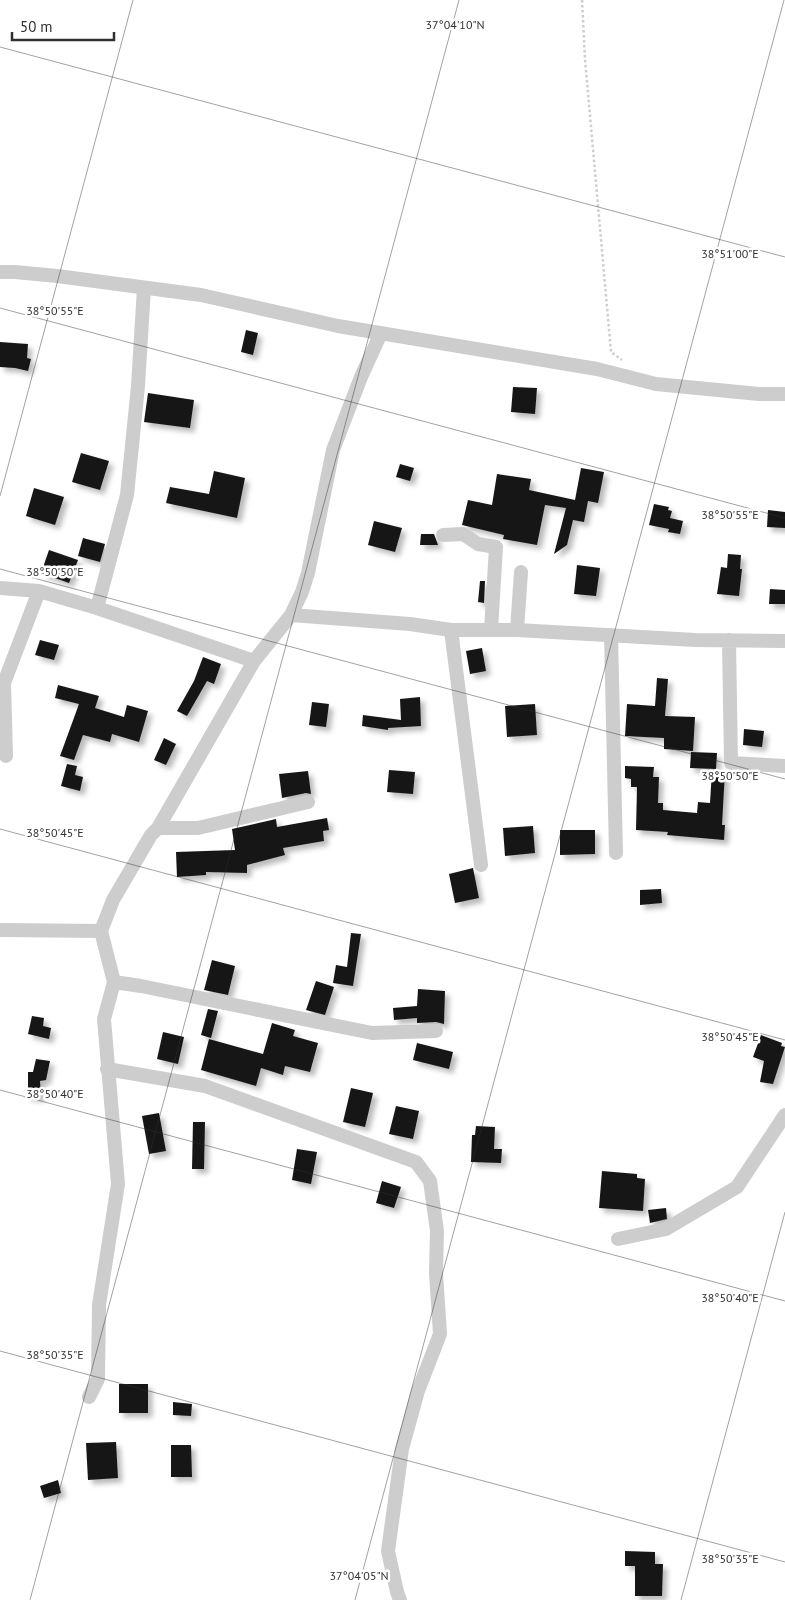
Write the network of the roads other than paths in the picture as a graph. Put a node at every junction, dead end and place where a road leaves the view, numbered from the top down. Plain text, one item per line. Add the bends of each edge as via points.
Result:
1 (0, 272) edge
2 (144, 288) junction
3 (381, 333) junction
4 (785, 394) edge
5 (443, 535) dead end
6 (521, 572) dead end
7 (0, 588) edge
8 (39, 591) junction
9 (97, 608) junction
10 (290, 616) junction
11 (451, 630) junction
12 (490, 630) junction
13 (517, 630) junction
14 (611, 635) junction
15 (729, 640) junction
16 (785, 641) edge
17 (254, 661) junction
18 (6, 756) dead end
19 (785, 766) edge
20 (308, 802) dead end
21 (158, 828) junction
22 (616, 853) dead end
23 (481, 865) dead end
24 (0, 930) edge
25 (101, 931) junction
26 (114, 982) junction
27 (436, 1031) dead end
28 (107, 1069) junction
29 (785, 1115) edge
30 (618, 1239) dead end
31 (89, 1396) dead end
32 (400, 1600) edge

1 - 2 street
2 - 3 street via 201,295
2 - 9 street via 127,495
3 - 4 street via 588,367 656,384
3 - 10 street via 333,450 308,573
5 - 12 street via 463,534 478,544 496,547
6 - 13 street
7 - 8 street
8 - 9 street
8 - 18 street via 4,683
9 - 17 street
10 - 11 street
10 - 17 street
11 - 12 street
11 - 23 street
12 - 13 street
13 - 14 street
14 - 15 street
14 - 22 street
15 - 16 street
15 - 19 street via 731,763
17 - 21 street
20 - 21 street via 198,828
21 - 25 street via 112,900
24 - 25 street
25 - 26 street
26 - 27 street via 372,1033
26 - 28 street via 104,1019
28 - 31 street via 118,1184 99,1305 98,1379
28 - 32 street via 205,1086 416,1162 430,1181 437,1231 440,1334 418,1391 402,1448 388,1551
29 - 30 street via 737,1187 666,1229

